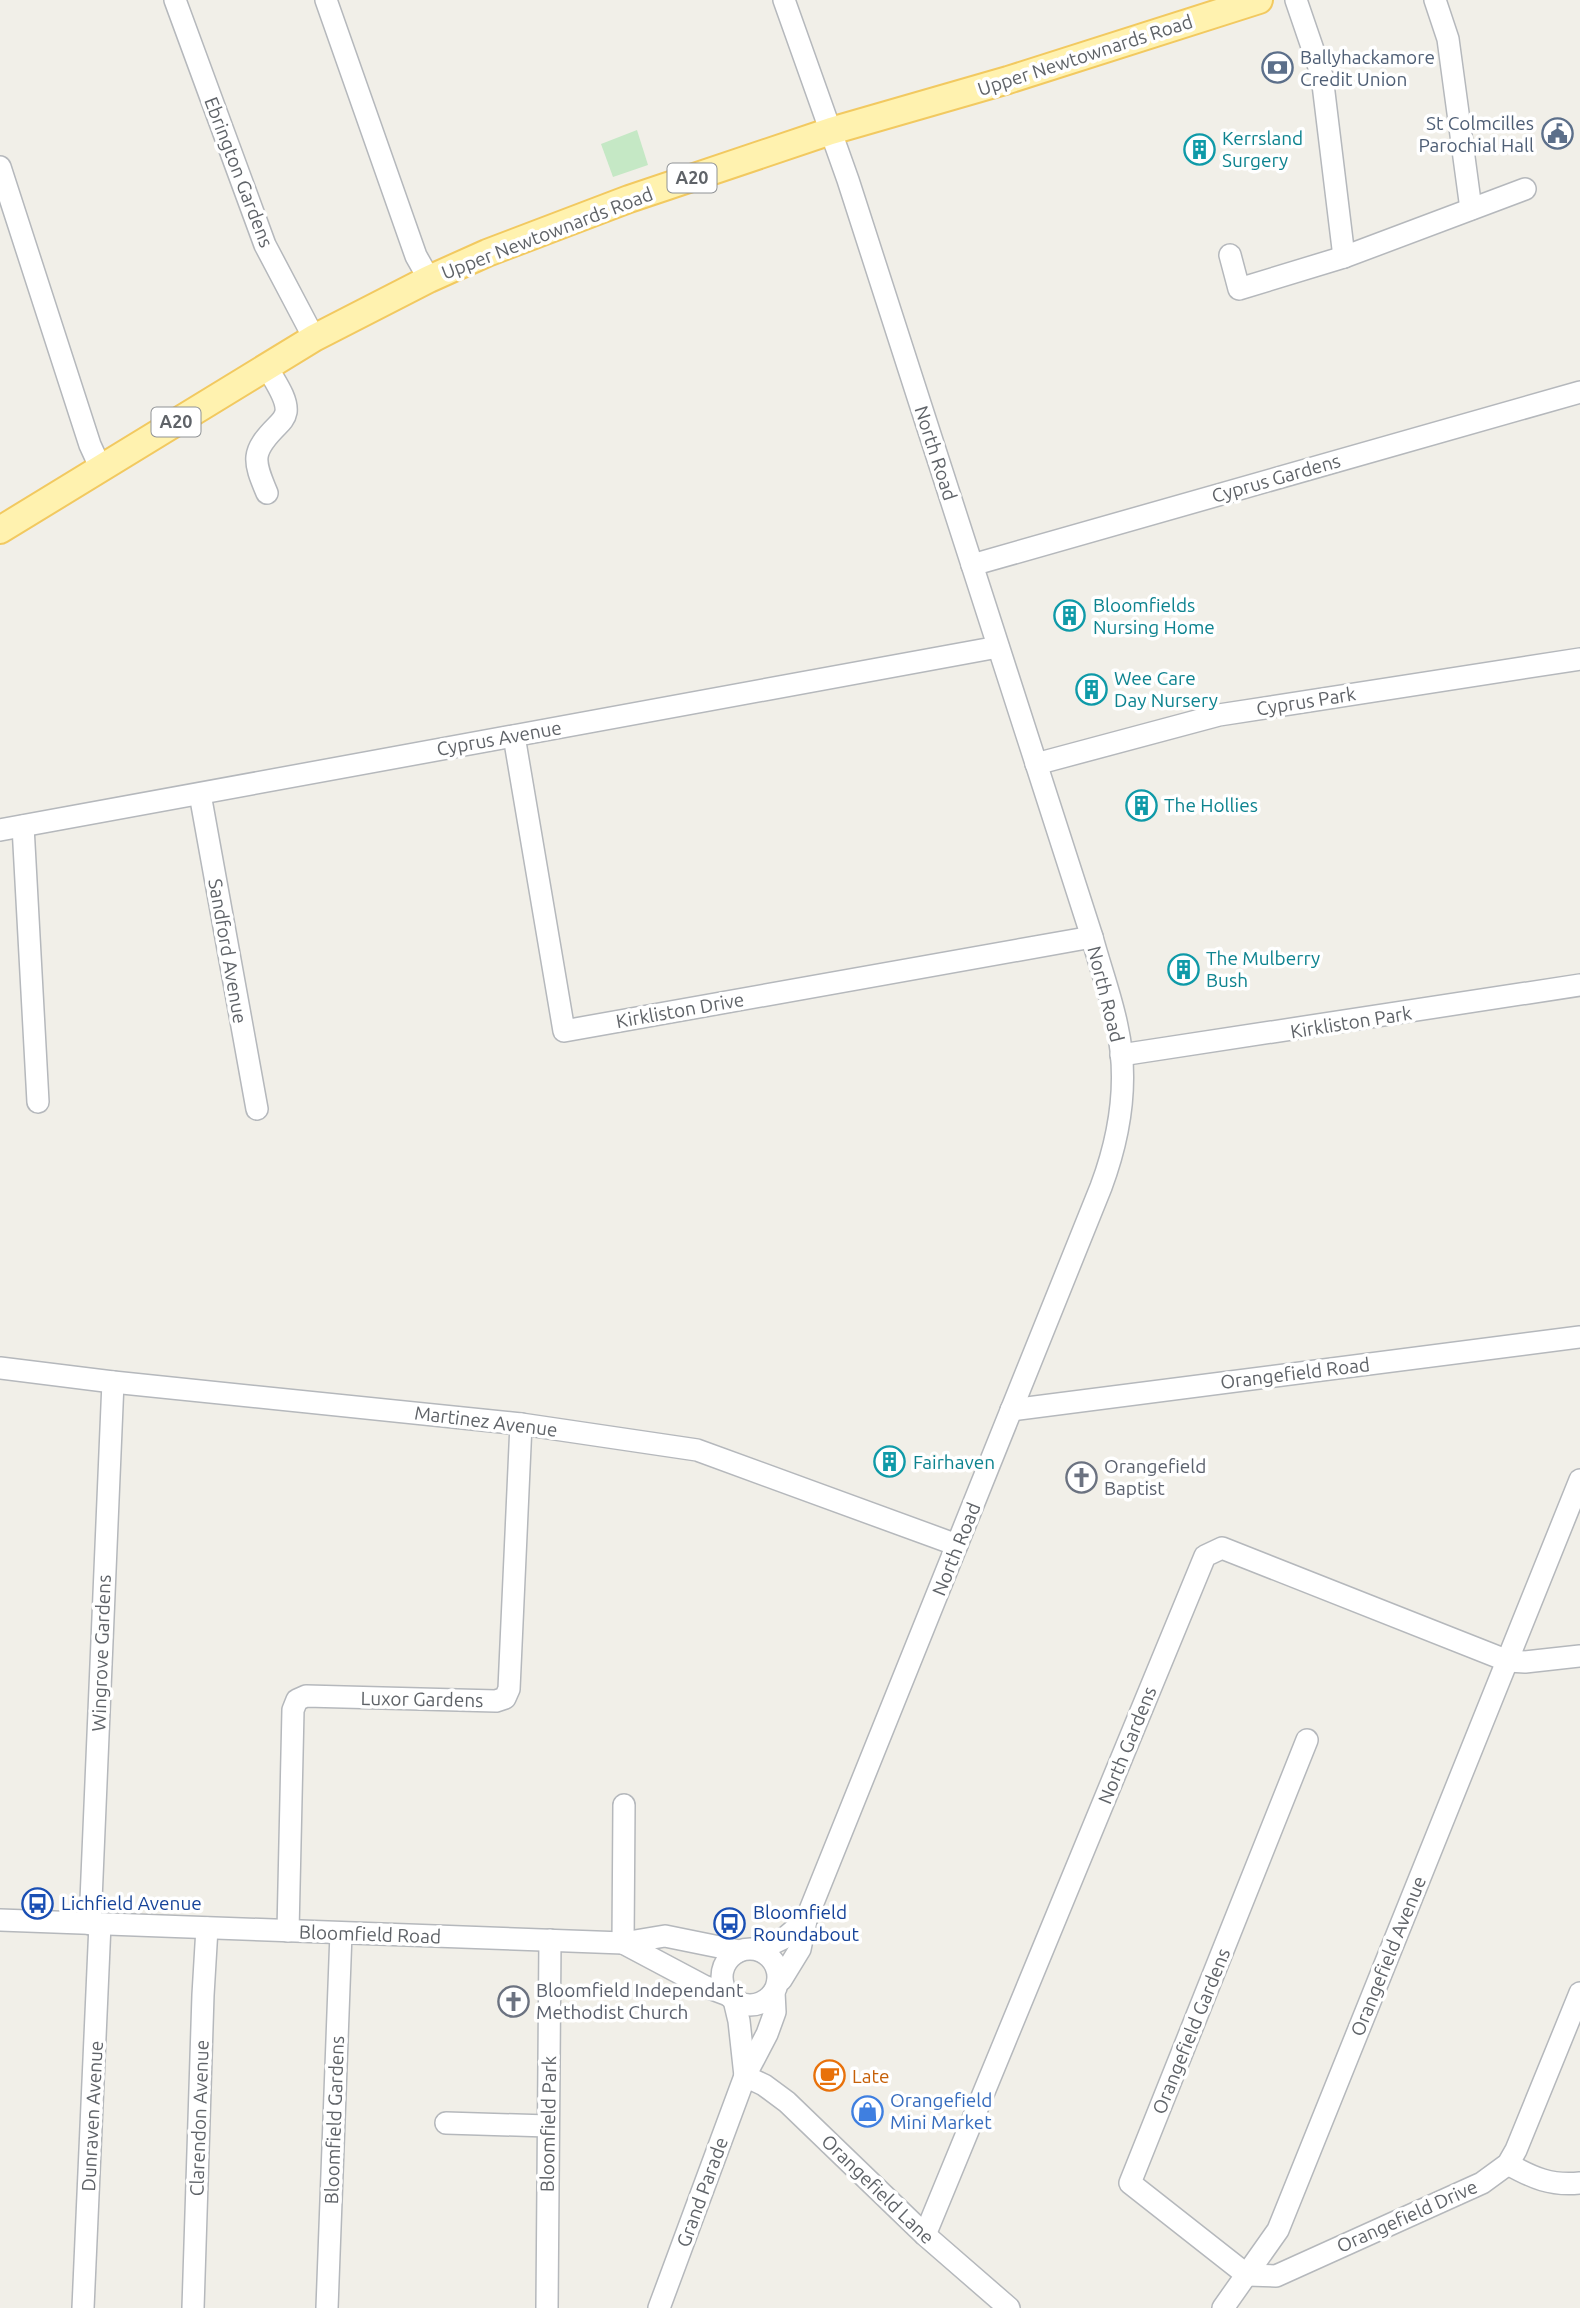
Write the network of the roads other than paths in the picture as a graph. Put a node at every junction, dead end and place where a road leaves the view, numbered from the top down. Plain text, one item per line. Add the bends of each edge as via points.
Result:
1 (175, 0) edge
2 (327, 0) edge
3 (785, 0) edge
4 (1259, 0) edge
5 (1296, 0) edge
6 (1435, 0) edge
7 (831, 131) junction
8 (0, 167) edge
9 (1525, 189) dead end
10 (1471, 209) junction
11 (1230, 256) dead end
12 (1344, 257) junction
13 (429, 279) junction
14 (314, 338) junction
15 (267, 367) junction
16 (1580, 392) edge
17 (101, 469) junction
18 (267, 493) dead end
19 (0, 530) edge
20 (972, 565) junction
21 (998, 647) junction
22 (1580, 659) edge
23 (514, 736) junction
24 (1037, 764) junction
25 (200, 793) junction
26 (23, 826) junction
27 (0, 830) edge
28 (1092, 937) junction
29 (1580, 985) edge
30 (1121, 1055) junction
31 (38, 1102) dead end
32 (257, 1109) dead end
33 (1580, 1338) edge
34 (0, 1368) edge
35 (113, 1382) junction
36 (1011, 1410) junction
37 (522, 1424) junction
38 (1578, 1490) edge
39 (957, 1545) junction
40 (1580, 1656) edge
41 (1508, 1661) junction
42 (1307, 1740) dead end
43 (624, 1805) dead end
44 (0, 1920) edge
45 (806, 1920) junction
46 (95, 1924) junction
47 (207, 1928) junction
48 (288, 1931) junction
49 (341, 1933) junction
50 (550, 1940) junction
51 (622, 1942) junction
52 (749, 1951) junction
53 (776, 1987) junction
54 (1580, 1993) edge
55 (731, 1997) junction
56 (745, 2076) junction
57 (446, 2123) dead end
58 (548, 2126) junction
59 (1508, 2164) junction
60 (1580, 2183) edge
61 (925, 2235) junction
62 (1247, 2275) junction
63 (83, 2308) edge
64 (193, 2308) edge
65 (327, 2308) edge
66 (547, 2308) edge
67 (659, 2308) edge
68 (1009, 2308) edge
69 (1223, 2308) edge

1 - 14 street, Ebrington Gardens via 265,245
2 - 13 street via 416,256
3 - 7 street, North Road
4 - 7 main road, Upper Newtownards Road / A20
5 - 12 street via 1322,76
6 - 10 street via 1448,39
7 - 13 main road, Upper Newtownards Road / A20 via 562,223
7 - 20 street, North Road
8 - 17 street
9 - 10 street
10 - 12 street
11 - 12 street via 1239,289
13 - 14 main road, Upper Newtownards Road / A20
14 - 15 main road, Upper Newtownards Road / A20
15 - 17 main road, Upper Newtownards Road / A20
15 - 18 street via 286,411 255,457
16 - 20 street, Cyprus Gardens
17 - 19 main road, Upper Newtownards Road / A20
20 - 21 street, North Road
21 - 23 street, Cyprus Avenue
21 - 24 street, North Road
22 - 24 street, Cyprus Park via 1219,715
23 - 25 street, Cyprus Avenue
23 - 28 street, Kirkliston Drive via 564,1031
24 - 28 street, North Road
25 - 26 street, Cyprus Avenue
25 - 32 street, Sandford Avenue
26 - 27 street, Cyprus Avenue
26 - 31 street
28 - 30 street, North Road via 1118,1028
29 - 30 street, Kirkliston Park
30 - 36 street, North Road via 1114,1154
33 - 36 street, Orangefield Road
34 - 35 street, Martinez Avenue
35 - 37 street, Martinez Avenue
35 - 46 street, Wingrove Gardens
36 - 39 street, North Road
37 - 39 street, Martinez Avenue via 697,1450
37 - 48 street, Luxor Gardens via 505,1698 306,1696 296,1700
38 - 41 street, Orangefield Avenue
39 - 45 street, North Road
40 - 41 street
41 - 61 street, North Gardens via 1222,1548 1205,1556
41 - 62 street, Orangefield Avenue via 1278,2230
42 - 62 street, Orangefield Gardens via 1130,2183
43 - 51 street
44 - 46 street, Bloomfield Road
45 - 52 street via 786,1937
45 - 53 street via 800,1950
46 - 47 street, Bloomfield Road
46 - 63 street, Dunraven Avenue
47 - 48 street, Bloomfield Road
47 - 64 street, Clarendon Avenue
48 - 49 street, Bloomfield Road
49 - 50 street, Bloomfield Road
49 - 65 street, Bloomfield Gardens
50 - 51 street, Bloomfield Road
50 - 58 street, Bloomfield Park
51 - 52 street, Bloomfield Road via 665,1936
51 - 55 street
52 - 53 street via 768,1955 774,1963
52 - 55 street via 732,1956 723,1970 722,1979
53 - 55 street via 758,2004
53 - 56 street, Grand Parade via 775,2012
54 - 59 street, Orangefield Drive
55 - 56 street, Grand Parade via 739,2021
56 - 61 street, Orangefield Lane via 787,2102
56 - 67 street, Grand Parade
57 - 58 street
58 - 66 street, Bloomfield Park
59 - 60 street via 1560,2185
59 - 62 street, Orangefield Drive via 1482,2183 1276,2276
61 - 68 street, Orangefield Lane
62 - 69 street, Orangefield Avenue

